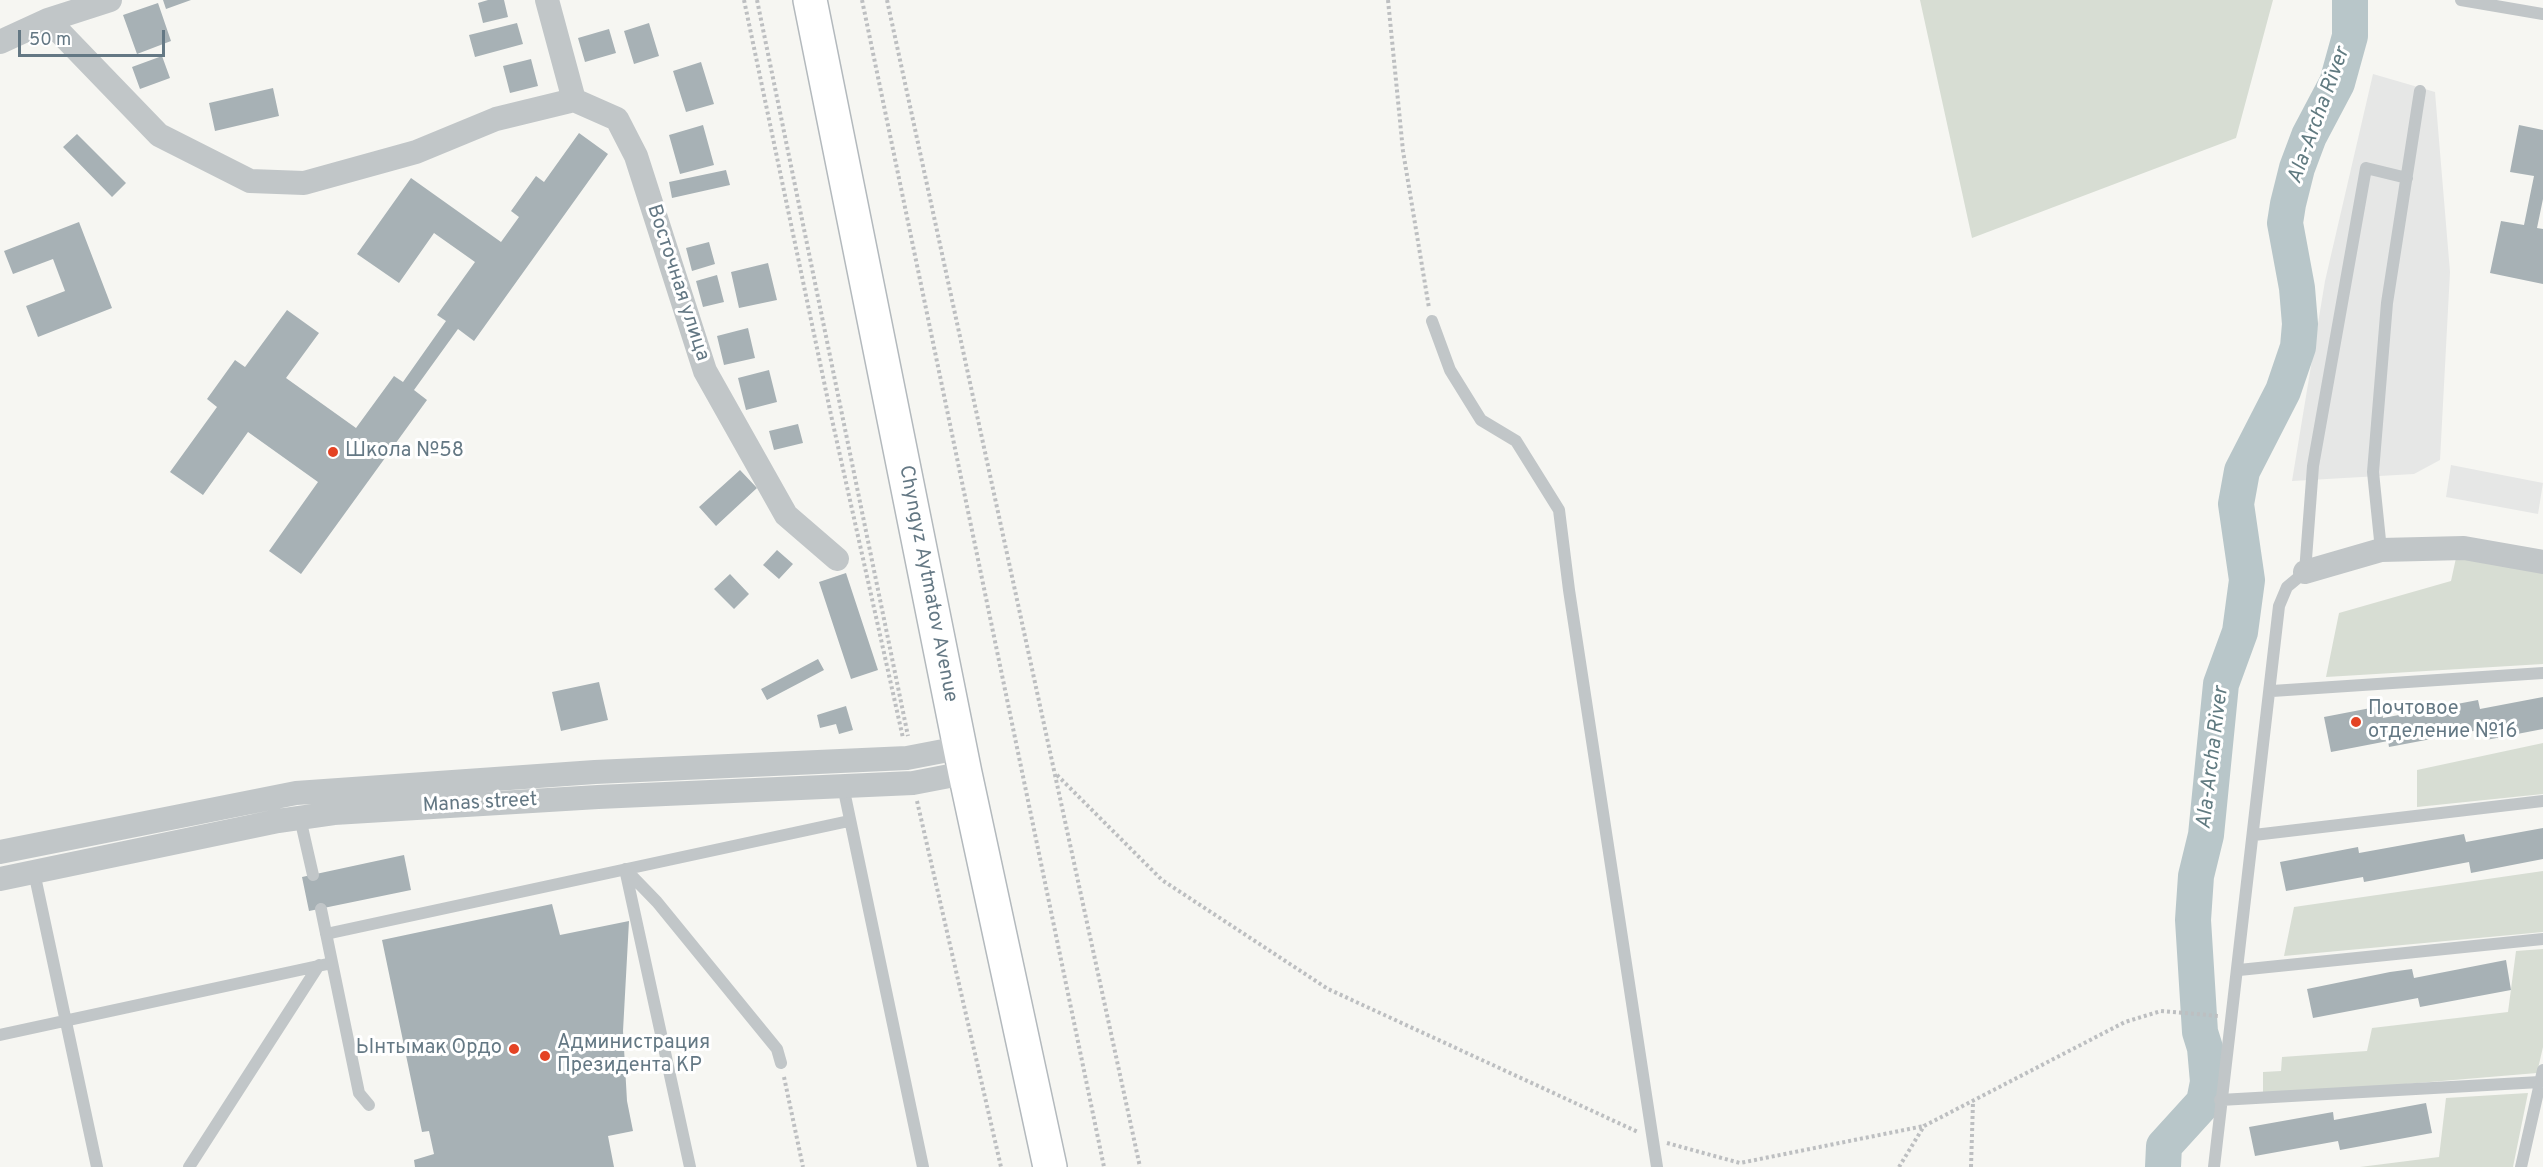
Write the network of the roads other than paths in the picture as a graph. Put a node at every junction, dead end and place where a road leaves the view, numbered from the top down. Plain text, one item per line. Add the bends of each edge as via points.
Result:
1 (110, 0) edge
2 (547, 0) edge
3 (810, 0) edge
4 (2462, 0) edge
5 (2543, 14) edge
6 (48, 20) junction
7 (0, 42) edge
8 (2420, 91) dead end
9 (574, 100) junction
10 (2407, 178) junction
11 (1432, 321) road end
12 (2381, 550) junction
13 (837, 559) dead end
14 (2543, 562) edge
15 (2305, 572) junction
16 (2543, 674) edge
17 (2272, 691) junction
18 (962, 760) junction
19 (843, 786) junction
20 (296, 793) junction
21 (2543, 801) edge
22 (300, 818) junction
23 (849, 821) junction
24 (2254, 835) junction
25 (0, 852) edge
26 (625, 869) junction
27 (34, 872) junction
28 (313, 875) dead end
29 (0, 879) edge
30 (321, 909) dead end
31 (326, 934) junction
32 (2543, 939) edge
33 (326, 964) junction
34 (2238, 970) junction
35 (66, 1021) junction
36 (0, 1035) edge
37 (781, 1063) road end
38 (2542, 1076) edge
39 (2220, 1100) junction
40 (369, 1104) dead end
41 (97, 1167) edge
42 (189, 1167) edge
43 (690, 1167) edge
44 (923, 1167) edge
45 (1050, 1167) edge
46 (1657, 1167) edge
47 (2214, 1167) edge
48 (2522, 1167) edge

1 - 6 street
2 - 9 street
3 - 18 main road, Chyngyz Aytmatov Avenue
4 - 5 lane
6 - 7 street
6 - 9 street via 159,135 250,181 304,183 416,152 496,118
8 - 10 lane
9 - 13 street, Восточная улица via 616,119 636,156 705,371 786,515
10 - 12 lane via 2387,303 2373,472
10 - 15 lane via 2366,168 2313,466
11 - 46 lane via 1450,370 1481,420 1516,441 1559,510
12 - 14 street via 2464,548
12 - 15 street
15 - 17 lane via 2283,594 2277,620
16 - 17 lane
17 - 24 lane
18 - 19 street, Manas street via 913,783
18 - 20 street, Manas street via 908,758 595,772
18 - 45 main road, Chyngyz Aytmatov Avenue
19 - 22 street, Manas street via 598,797
19 - 23 lane
20 - 22 street
20 - 25 street, Manas street
21 - 24 lane
22 - 27 street, Manas street
22 - 28 lane
23 - 26 lane
23 - 44 lane
24 - 34 lane
26 - 31 lane
26 - 37 lane via 777,1049
26 - 43 lane
27 - 29 street, Manas street
27 - 35 lane
30 - 31 lane
31 - 33 lane
32 - 34 lane
33 - 35 lane
33 - 40 lane via 359,1093
33 - 42 lane
34 - 39 lane
35 - 36 lane
35 - 41 lane
38 - 39 lane
38 - 48 lane
39 - 47 lane

